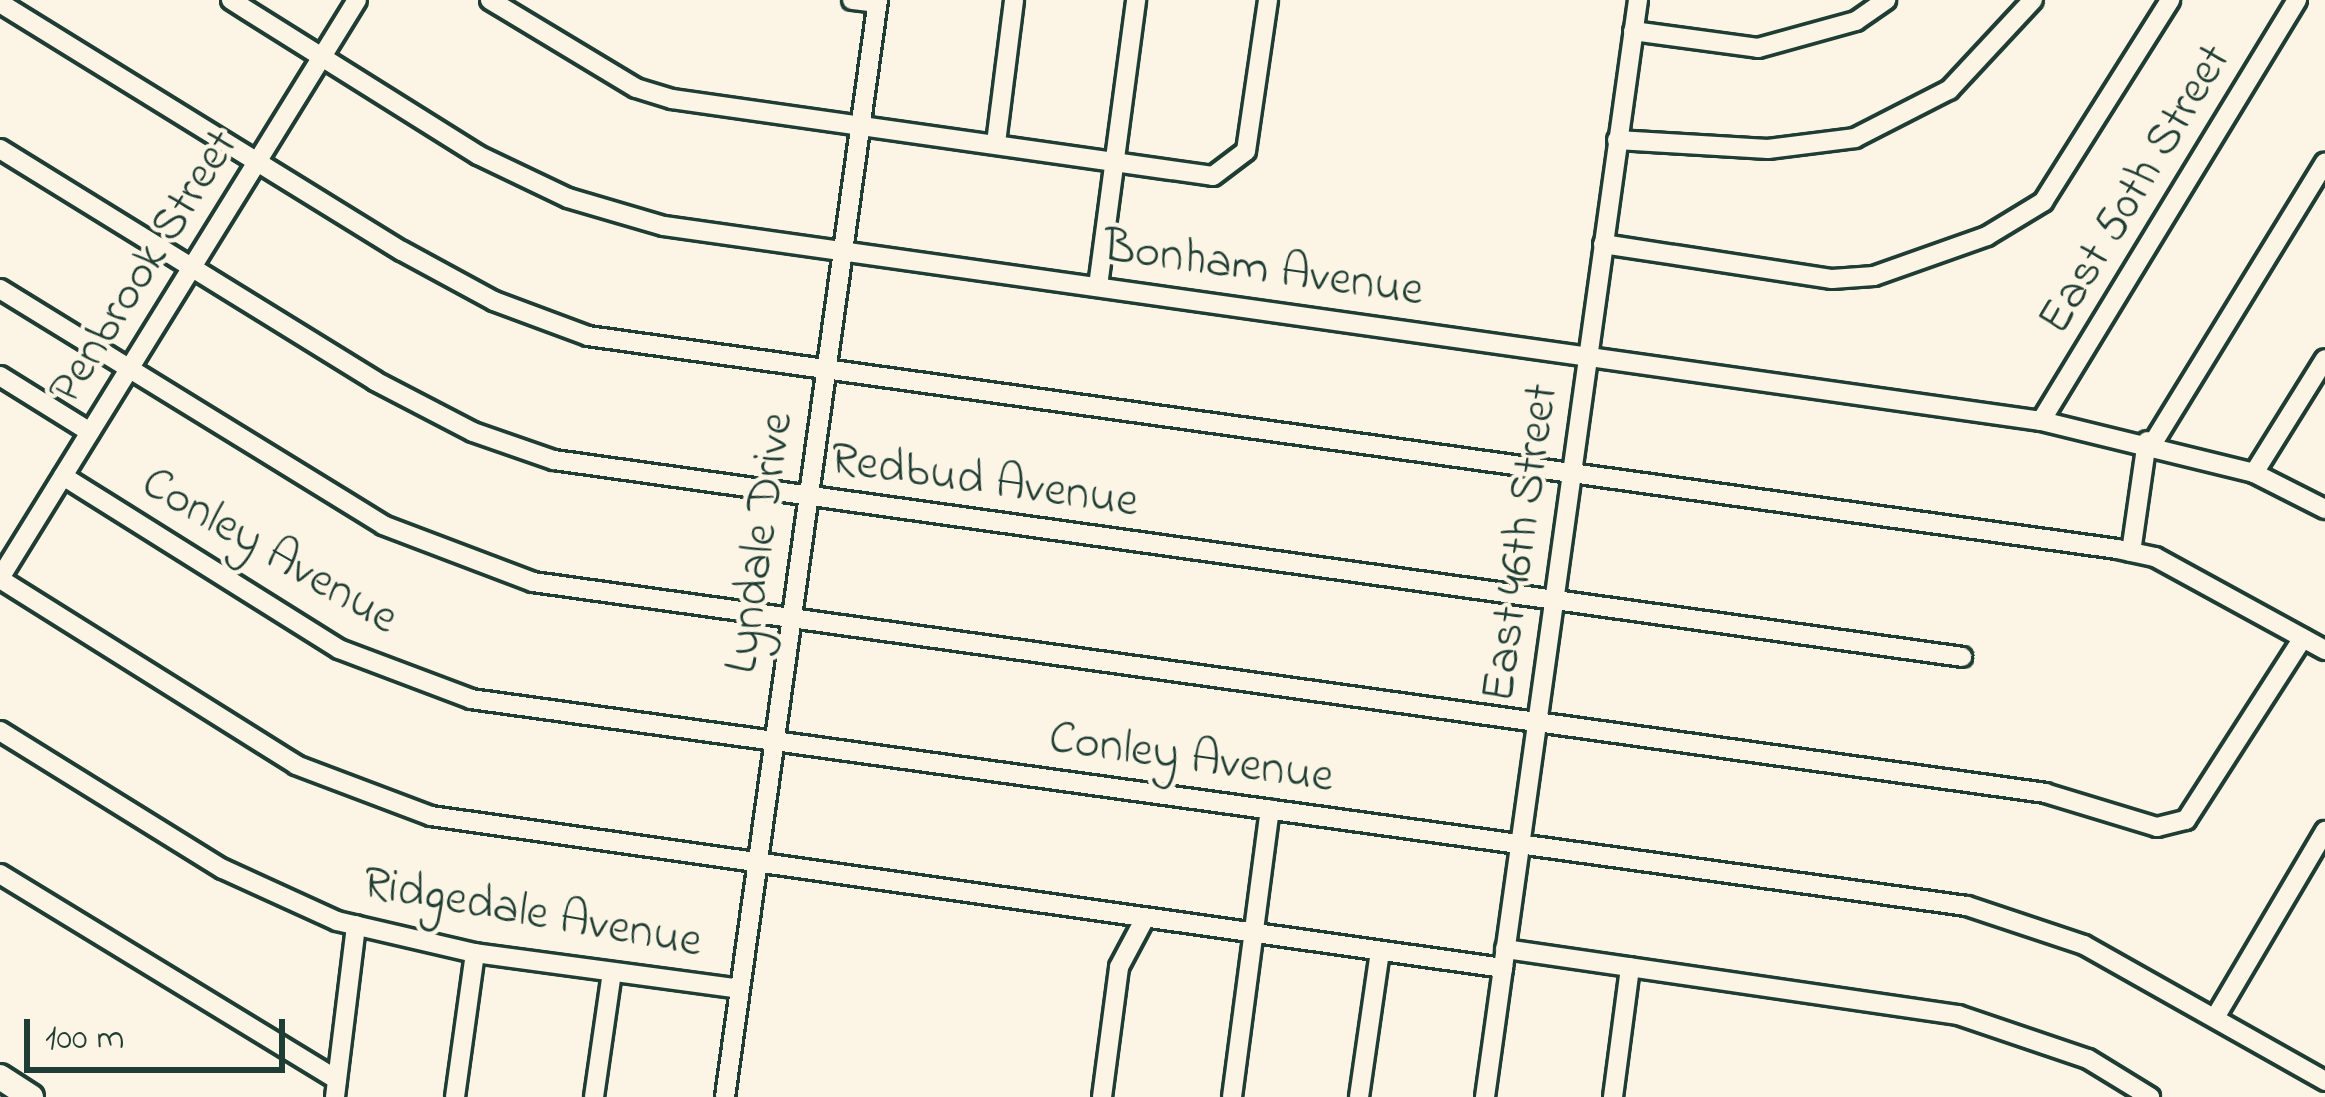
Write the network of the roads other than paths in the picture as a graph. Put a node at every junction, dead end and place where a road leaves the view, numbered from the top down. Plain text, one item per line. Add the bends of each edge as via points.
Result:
1 (231, 0) edge
2 (357, 0) edge
3 (490, 0) edge
4 (852, 0) edge
5 (1014, 0) edge
6 (1136, 0) edge
7 (1268, 0) edge
8 (1638, 0) edge
9 (1886, 0) edge
10 (2033, 0) edge
11 (2170, 0) edge
12 (2297, 0) edge
13 (878, 2) edge
14 (0, 3) edge
15 (1633, 31) junction
16 (322, 56) junction
17 (859, 125) junction
18 (1617, 140) junction
19 (996, 143) junction
20 (0, 149) edge
21 (257, 161) junction
22 (2325, 162) edge
23 (1114, 164) junction
24 (1603, 244) junction
25 (841, 250) junction
26 (191, 268) junction
27 (1098, 286) junction
28 (0, 289) edge
29 (1587, 355) junction
30 (2325, 359) edge
31 (129, 368) junction
32 (824, 372) junction
33 (0, 376) edge
34 (2041, 421) junction
35 (90, 432) junction
36 (2150, 442) junction
37 (1571, 473) junction
38 (2254, 473) junction
39 (63, 476) junction
40 (807, 496) junction
41 (2325, 509) edge
42 (2131, 551) junction
43 (0, 579) edge
44 (1553, 600) junction
45 (791, 614) junction
46 (2302, 638) junction
47 (2325, 650) edge
48 (1963, 657) dead end
49 (1537, 721) junction
50 (0, 731) edge
51 (773, 740) junction
52 (1270, 810) junction
53 (2325, 831) edge
54 (1520, 845) junction
55 (757, 863) junction
56 (0, 874) edge
57 (1144, 920) junction
58 (356, 925) junction
59 (1253, 936) junction
60 (1380, 952) junction
61 (475, 953) junction
62 (1504, 959) junction
63 (1630, 967) junction
64 (612, 971) junction
65 (740, 989) junction
66 (2216, 1016) junction
67 (0, 1077) edge
68 (2325, 1081) edge
69 (336, 1088) edge
70 (31, 1097) edge
71 (455, 1097) edge
72 (594, 1097) edge
73 (725, 1097) edge
74 (1102, 1097) edge
75 (1232, 1097) edge
76 (1359, 1097) edge
77 (1485, 1097) edge
78 (1613, 1097) edge
79 (2150, 1097) edge

1 - 16 street, Bonham Avenue
2 - 16 street, Penbrook Street
3 - 17 street via 636,88
4 - 13 street
5 - 19 street
6 - 23 street
7 - 23 street via 1251,134 1234,167 1213,176
8 - 15 street, East 46th Street
9 - 15 street via 1856,21 1758,48
10 - 18 street via 1949,90 1856,138 1768,148
11 - 24 street via 2043,202 1987,236 1874,276 1832,279
12 - 34 street, East 50th Street
13 - 17 street, Lyndale Drive
14 - 21 street
15 - 18 street, East 46th Street
16 - 21 street, Penbrook Street
16 - 25 street, Bonham Avenue via 478,155 568,198 664,226
17 - 19 street
17 - 25 street, Lyndale Drive
18 - 24 street, East 46th Street
19 - 23 street
20 - 26 street, Redbud Avenue
21 - 26 street, Penbrook Street
21 - 32 street via 421,261 549,323 627,345
22 - 36 street
23 - 27 street
24 - 29 street, East 46th Street
25 - 27 street, Bonham Avenue
25 - 32 street, Lyndale Drive
26 - 31 street, Penbrook Street
26 - 40 street, Redbud Avenue via 473,432 554,460
27 - 29 street, Bonham Avenue
28 - 31 street
29 - 34 street, Bonham Avenue
29 - 37 street, East 46th Street
30 - 38 street
31 - 35 street, Penbrook Street
31 - 45 street via 383,525 469,561 533,581
32 - 37 street
32 - 40 street, Lyndale Drive
33 - 35 street
34 - 36 street, Bonham Avenue
35 - 39 street, Penbrook Street
36 - 38 street, Bonham Avenue
36 - 42 street
37 - 42 street
37 - 44 street, East 46th Street
38 - 41 street, Bonham Avenue
39 - 43 street, Penbrook Street
39 - 51 street, Conley Avenue via 339,649 471,699
40 - 44 street, Redbud Avenue
40 - 45 street, Lyndale Drive
42 - 46 street
43 - 55 street via 255,742 351,790 460,824
44 - 48 street, Redbud Avenue
44 - 49 street, East 46th Street
45 - 49 street
45 - 51 street, Lyndale Drive
46 - 47 street
46 - 49 street via 2176,827 2045,794
49 - 54 street, East 46th Street
50 - 58 street, Ridgedale Avenue via 223,869
51 - 52 street, Conley Avenue
51 - 55 street, Lyndale Drive
52 - 54 street, Conley Avenue
52 - 59 street
53 - 66 street
54 - 62 street, East 46th Street
54 - 66 street, Conley Avenue via 1967,907 2084,946
55 - 57 street
55 - 65 street, Lyndale Drive
56 - 69 street
57 - 59 street
57 - 74 street via 1119,967
58 - 61 street, Ridgedale Avenue
58 - 69 street
59 - 60 street
59 - 75 street
60 - 62 street
60 - 76 street
61 - 64 street, Ridgedale Avenue
61 - 71 street
62 - 63 street
62 - 77 street, East 46th Street
63 - 78 street
63 - 79 street via 1958,1015 2088,1059
64 - 65 street, Ridgedale Avenue
64 - 72 street
65 - 73 street, Lyndale Drive
66 - 68 street, Conley Avenue
67 - 70 main road

